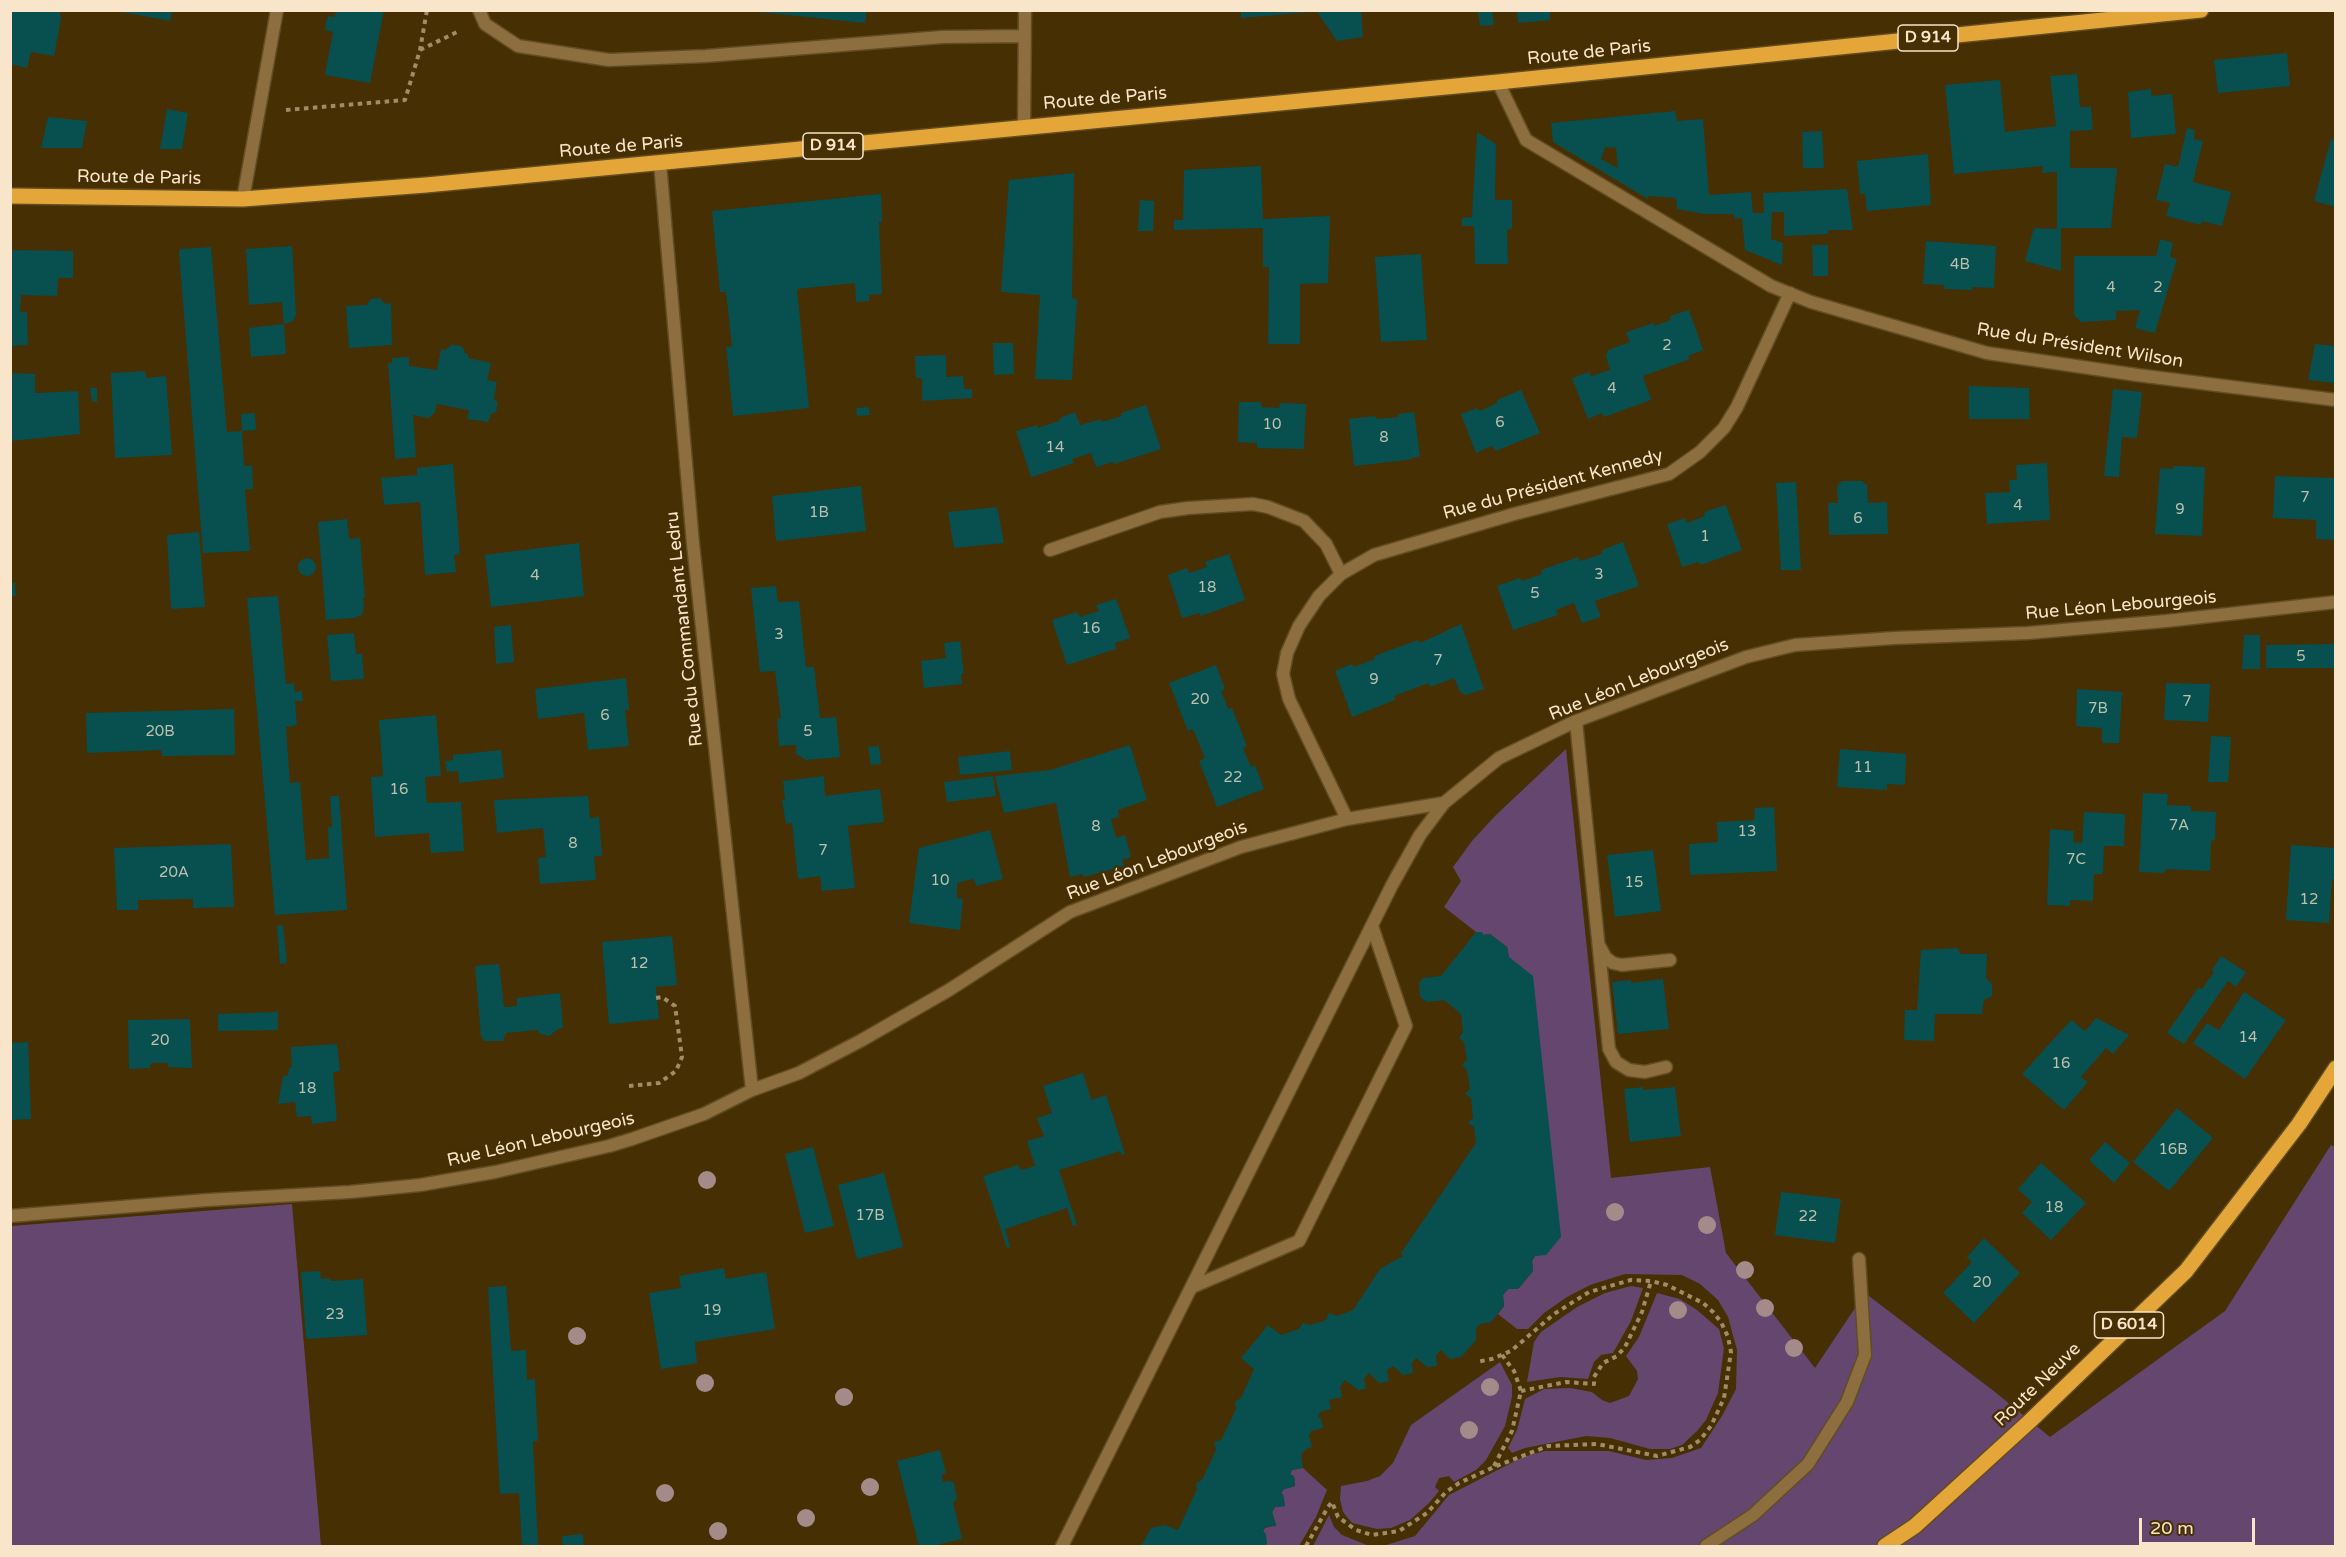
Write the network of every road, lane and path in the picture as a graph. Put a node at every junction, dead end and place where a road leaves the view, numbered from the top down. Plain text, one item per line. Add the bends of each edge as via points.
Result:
1 (277, 10) edge
2 (427, 10) edge
3 (1025, 10) edge
4 (2201, 10) edge
5 (481, 15) edge
6 (1024, 36) junction
7 (420, 50) junction
8 (1498, 82) junction
9 (258, 112) junction
10 (1024, 127) junction
11 (660, 163) junction
12 (10, 196) edge
13 (243, 198) junction
14 (1790, 293) junction
15 (2336, 400) edge
16 (1050, 550) dead end
17 (1341, 574) junction
18 (2336, 602) edge
19 (1576, 721) junction
20 (1444, 803) junction
21 (1347, 819) junction
22 (1372, 926) junction
23 (1598, 943) junction
24 (1671, 960) dead end
25 (656, 998) dead end
26 (1666, 1067) dead end
27 (2336, 1068) edge
28 (629, 1086) dead end
29 (752, 1090) junction
30 (10, 1216) edge
31 (1858, 1259) dead end
32 (1651, 1281) junction
33 (1192, 1287) junction
34 (1502, 1355) junction
35 (1476, 1362) dead end
36 (1521, 1391) junction
37 (1494, 1467) junction
38 (1062, 1546) edge
39 (1306, 1546) edge
40 (1706, 1546) edge
41 (1885, 1546) edge

1 - 9 street
2 - 7 path
3 - 6 street
4 - 8 main road, Route de Paris / D 914
5 - 6 street via 485,24 518,46 609,60 942,37
5 - 7 path
6 - 10 street
7 - 9 path via 405,100
8 - 10 main road, Route de Paris / D 914
8 - 14 street, Rue du Président Wilson via 1526,140 1771,286
9 - 13 street
10 - 11 main road, Route de Paris / D 914
11 - 13 main road, Route de Paris / D 914
11 - 29 street, Rue du Commandant Ledru via 693,544
12 - 13 main road, Route de Paris / D 914
14 - 15 street, Rue du Président Wilson via 1987,353
14 - 17 street, Rue du Président Kennedy via 1724,428 1670,474 1514,513 1374,555
16 - 17 street via 1160,512 1253,504 1304,521 1326,544
17 - 21 street, Rue du Président Kennedy via 1319,596 1299,626 1283,674 1289,699
18 - 19 street, Rue Léon Lebourgeois via 2028,633 1795,645 1746,657
19 - 20 street, Rue Léon Lebourgeois via 1499,758
19 - 23 street
20 - 21 street, Rue Léon Lebourgeois
20 - 22 street via 1420,835
21 - 29 street, Rue Léon Lebourgeois via 1241,847 1070,912 950,990 862,1040 799,1073
22 - 33 street
22 - 33 street via 1406,1026 1350,1139 1299,1241
23 - 24 street via 1606,958 1622,965
23 - 26 street via 1609,1049 1616,1062 1629,1070 1645,1072
25 - 28 path via 662,997 675,1006 682,1057 676,1071 659,1083
27 - 41 main road, Route Neuve / D 6014 via 2299,1124 2186,1271 1924,1518
29 - 30 street, Rue Léon Lebourgeois via 704,1114 609,1146 420,1185
31 - 40 street via 1865,1355 1847,1402 1808,1464 1754,1515
32 - 34 path via 1631,1280 1589,1292
32 - 36 path via 1625,1347 1597,1369 1594,1384 1566,1382
32 - 37 path via 1680,1290 1703,1303 1718,1317 1728,1337 1731,1352 1724,1398 1700,1440 1680,1452 1657,1456 1597,1444 1548,1446
33 - 38 street
34 - 35 path
34 - 36 path via 1514,1371
36 - 37 path via 1512,1431
37 - 39 path via 1459,1483 1399,1532 1372,1535 1347,1526 1332,1502

